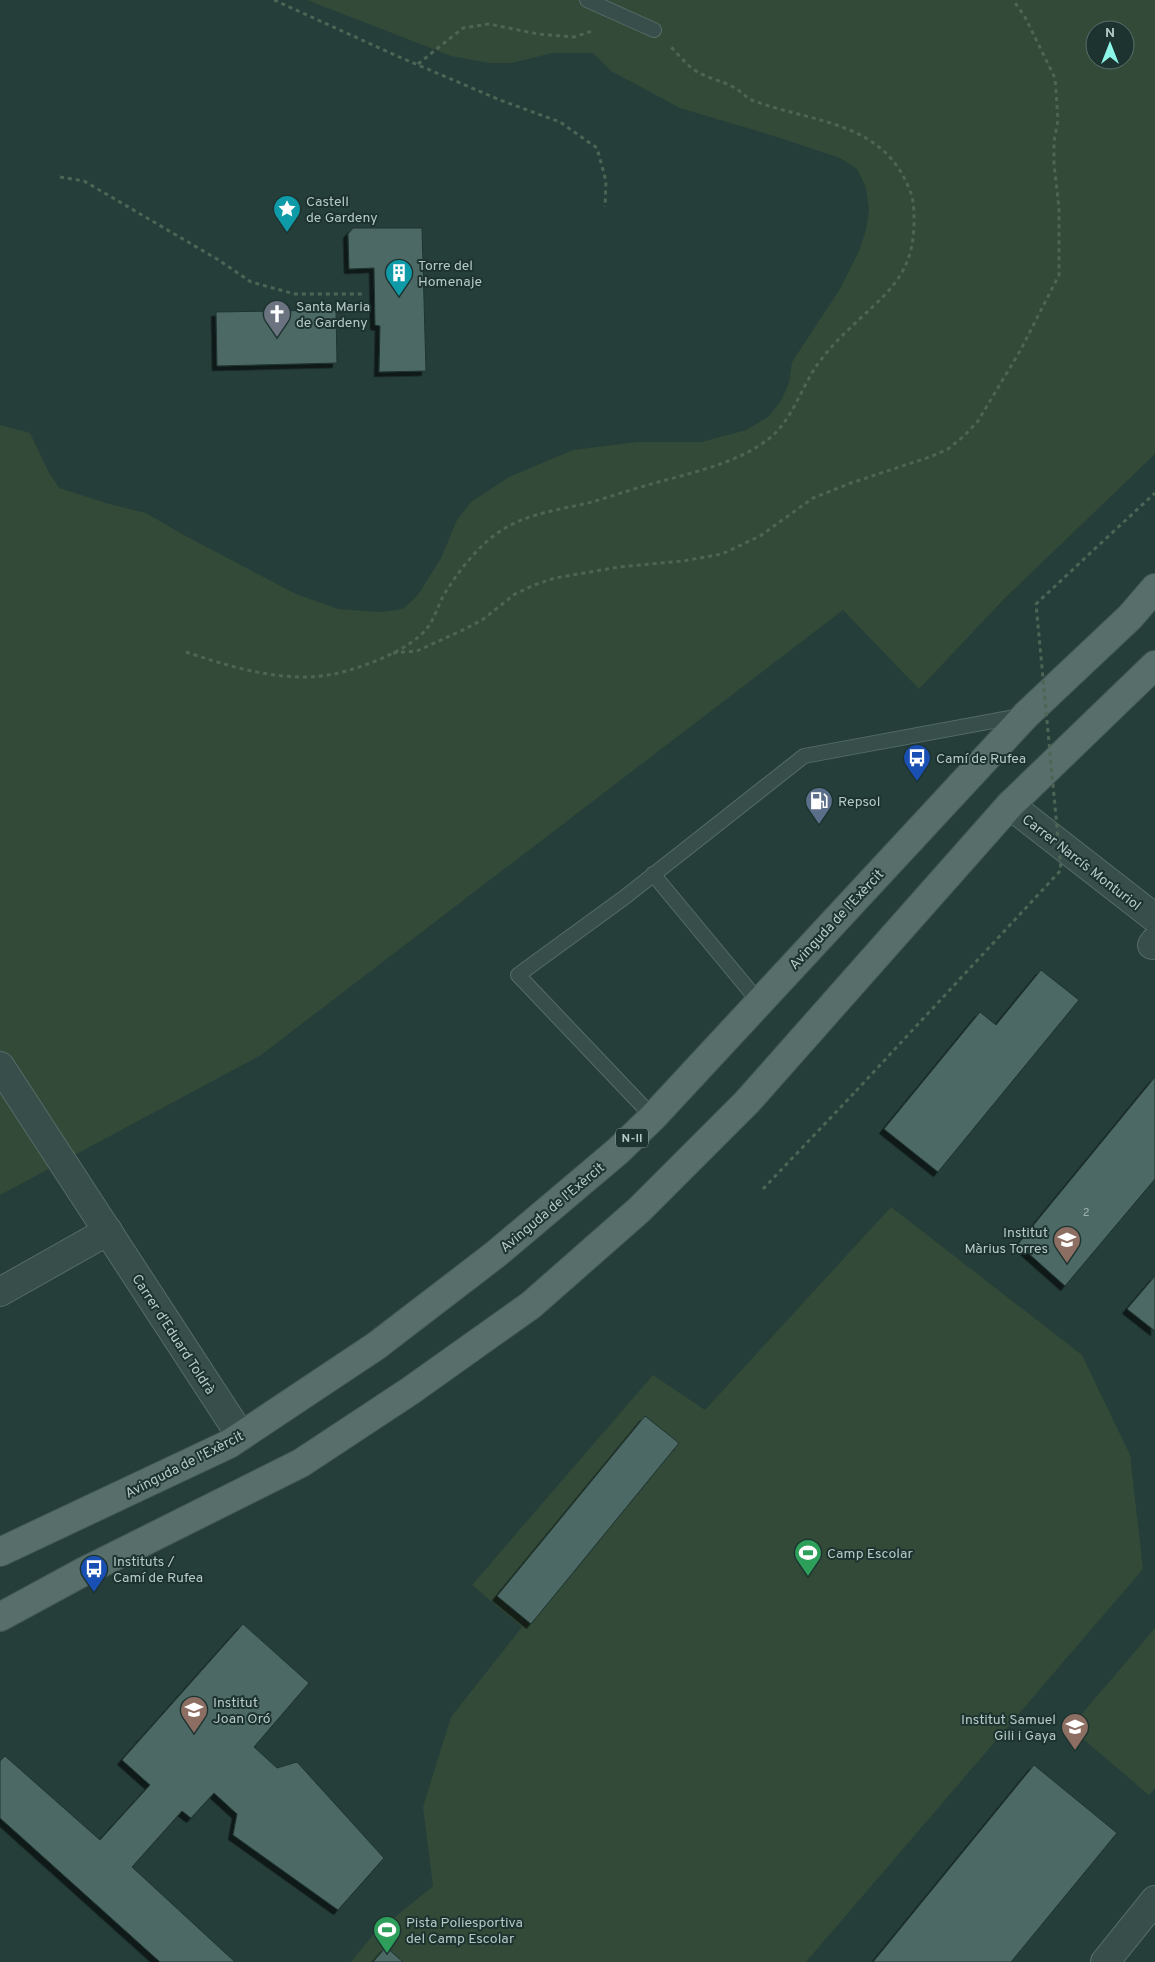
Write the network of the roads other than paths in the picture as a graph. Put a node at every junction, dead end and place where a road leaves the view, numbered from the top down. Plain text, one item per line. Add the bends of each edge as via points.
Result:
1 (587, 0) edge
2 (654, 30) road end
3 (1155, 588) edge
4 (1155, 665) edge
5 (1155, 678) edge
6 (1129, 692) junction
7 (1026, 715) junction
8 (1010, 805) junction
9 (653, 874) junction
10 (1154, 935) edge
11 (759, 1002) junction
12 (0, 1066) edge
13 (653, 1117) junction
14 (108, 1232) junction
15 (0, 1292) edge
16 (241, 1436) junction
17 (0, 1552) edge
18 (0, 1617) edge
19 (1155, 1900) edge
20 (1105, 1962) edge

1 - 2 lane
3 - 7 main road, Avinguda de l'Exèrcit / N-II via 1130,617
4 - 6 main road
5 - 6 main road
6 - 8 main road
7 - 9 lane via 804,756
7 - 11 main road, Avinguda de l'Exèrcit / N-II
8 - 10 street, Carrer Narcís Monturiol
8 - 18 main road via 747,1102 639,1210 531,1305 301,1464 81,1573
9 - 11 lane
9 - 13 lane via 518,975
11 - 13 main road, Avinguda de l'Exèrcit / N-II
12 - 14 street, Carrer d'Eduard Toldrà
13 - 16 main road, Avinguda de l'Exèrcit / N-II via 618,1151 496,1254 376,1346
14 - 15 street
14 - 16 street, Carrer d'Eduard Toldrà
16 - 17 main road, Avinguda de l'Exèrcit / N-II
19 - 20 street

